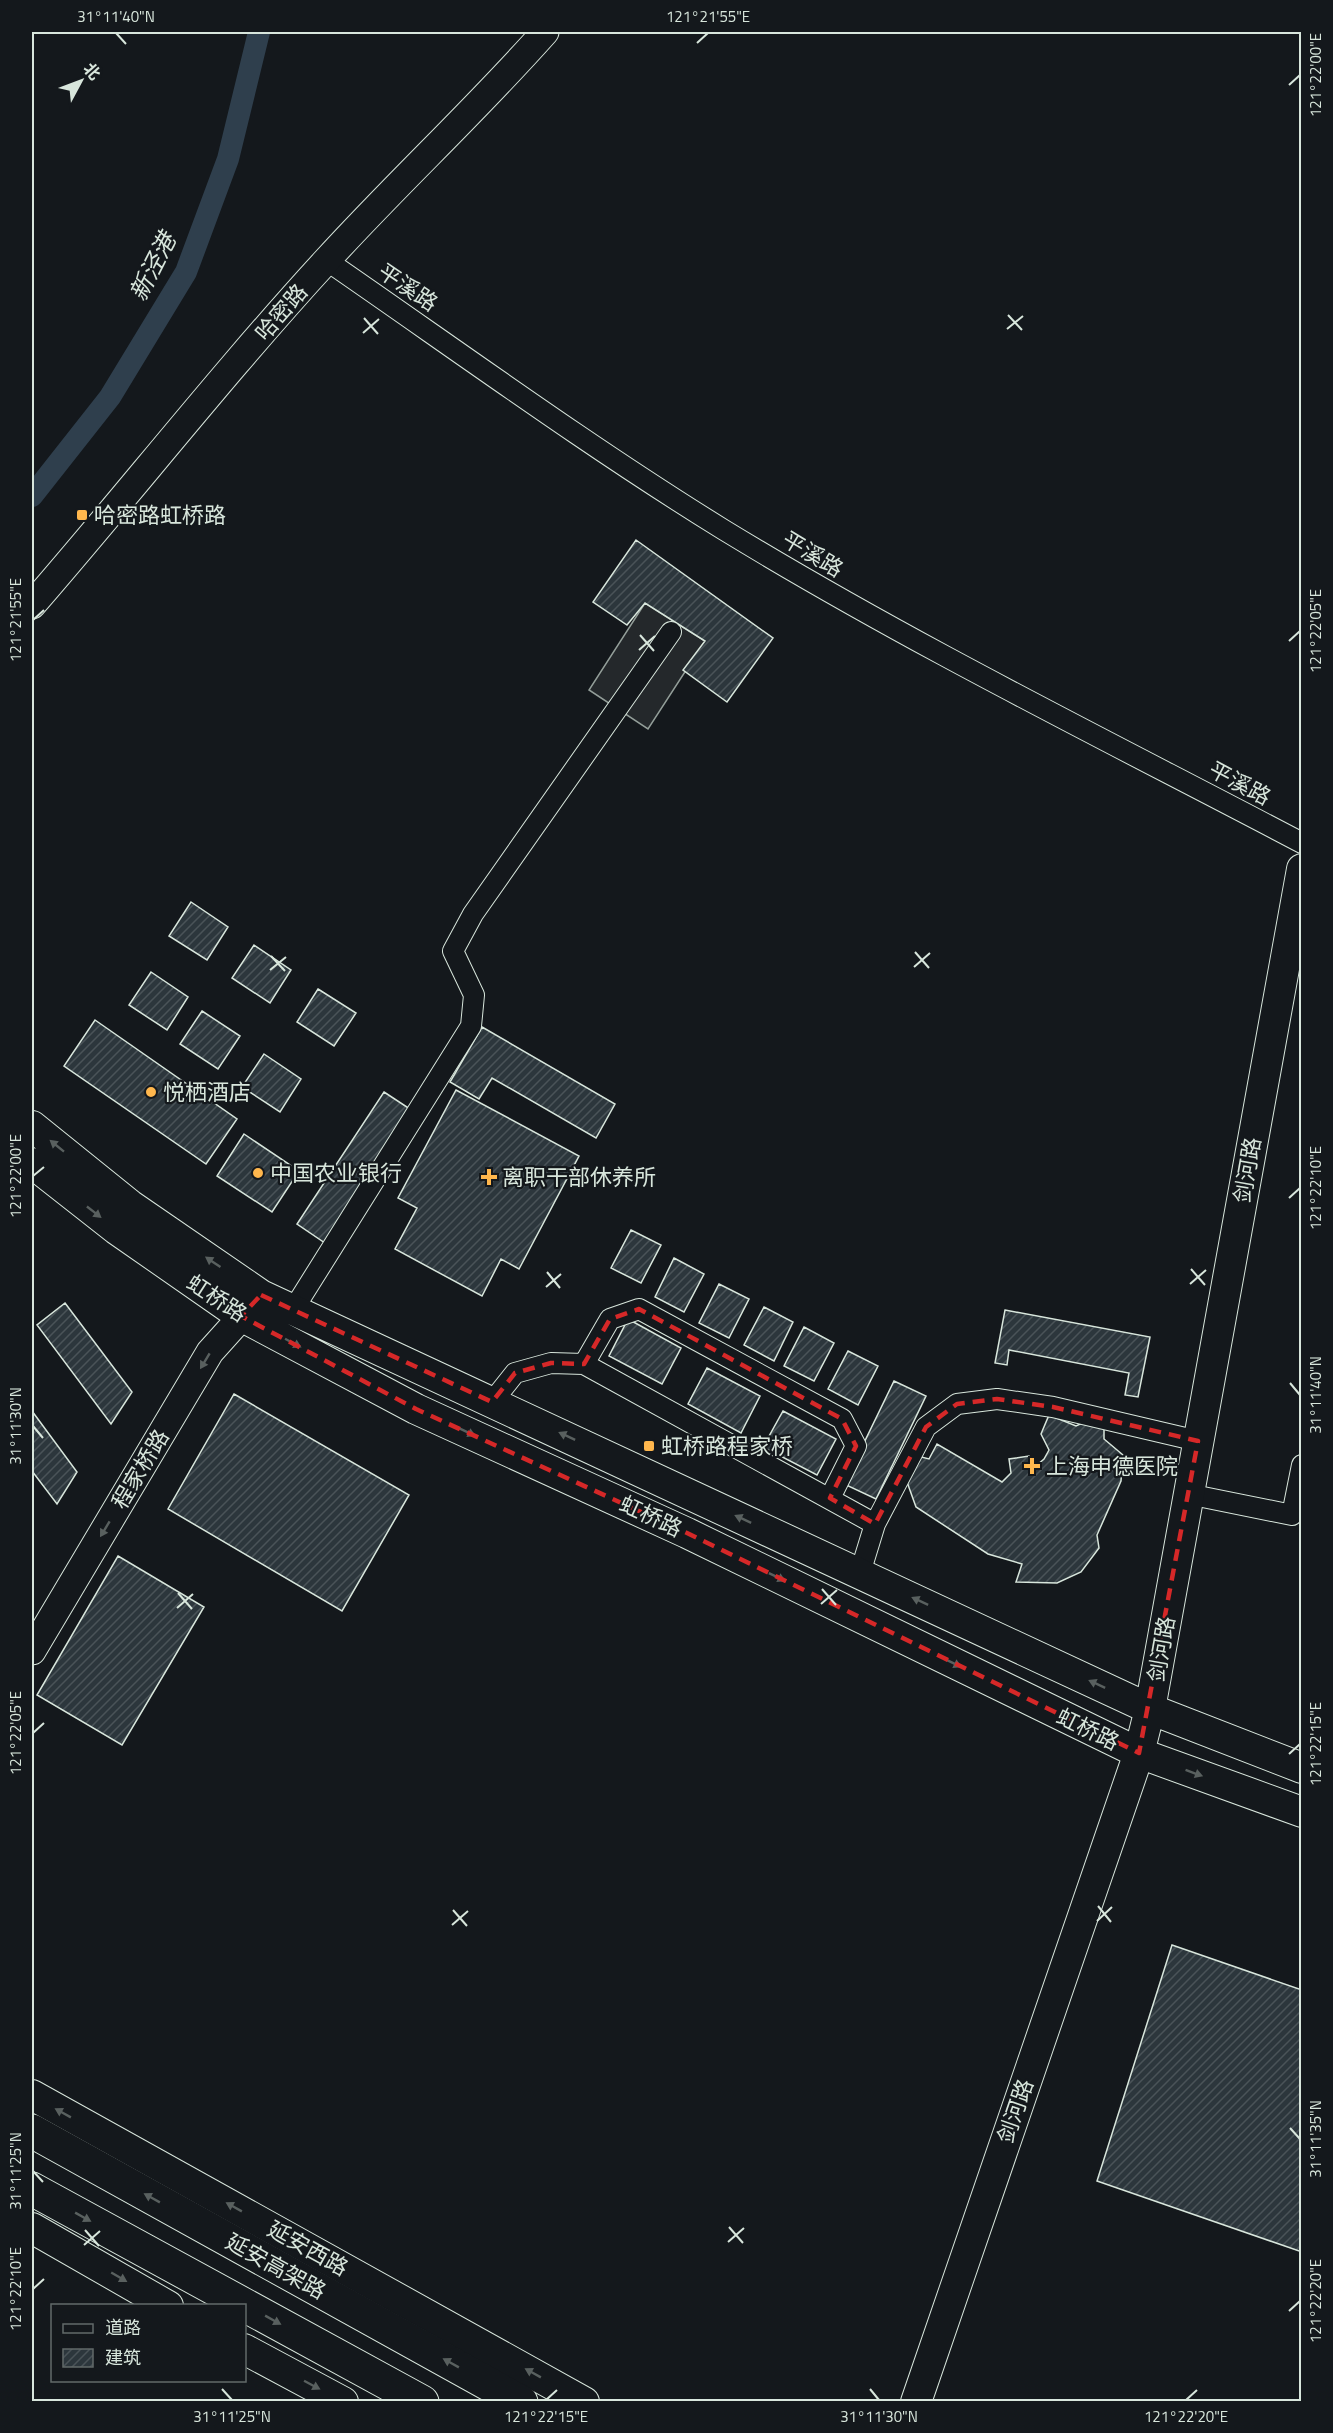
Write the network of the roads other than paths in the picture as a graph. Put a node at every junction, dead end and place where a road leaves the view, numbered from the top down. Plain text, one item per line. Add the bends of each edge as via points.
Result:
1 (545, 32) edge
2 (327, 260) junction
3 (32, 605) edge
4 (670, 632) dead end
5 (1302, 843) edge
6 (1302, 869) edge
7 (32, 1126) edge
8 (32, 1163) edge
9 (251, 1305) junction
10 (293, 1310) junction
11 (584, 1364) junction
12 (492, 1402) junction
13 (1198, 1441) junction
14 (1302, 1465) edge
15 (1188, 1494) junction
16 (830, 1498) junction
17 (1297, 1516) edge
18 (875, 1524) junction
19 (860, 1573) junction
20 (32, 1651) edge
21 (1150, 1709) junction
22 (1138, 1753) junction
23 (1302, 1768) edge
24 (1302, 1812) edge
25 (32, 2096) edge
26 (32, 2131) edge
27 (32, 2189) edge
28 (32, 2228) edge
29 (165, 2304) edge
30 (243, 2304) edge
31 (246, 2306) edge
32 (246, 2350) edge
33 (343, 2402) edge
34 (422, 2402) edge
35 (521, 2402) edge
36 (584, 2402) edge
37 (916, 2402) edge

1 - 2 street, 哈密路
2 - 3 street, 哈密路
2 - 5 street, 平溪路 via 583,437 742,540 870,615
4 - 10 street via 473,914 453,951 474,995 471,1026
6 - 13 main road, 剑河路
9 -> 7 main road, 虹桥路
8 -> 9 main road, 虹桥路 via 116,1229
9 - 10 main road, 虹桥路
9 -> 20 street, 程家桥路 via 210,1352
9 -> 22 main road, 虹桥路 via 416,1409 687,1533
10 - 12 main road, 虹桥路
11 - 12 street via 551,1362 514,1372
11 - 16 street
11 - 16 street via 610,1319 639,1309 842,1419 856,1446
19 -> 12 main road, 虹桥路
13 - 15 main road, 剑河路
13 - 18 street via 1053,1407 997,1400 957,1404 926,1427
14 - 17 street
15 - 17 street
15 - 21 main road, 剑河路
16 - 18 street
18 - 19 street
21 -> 19 main road, 虹桥路
21 - 22 main road, 剑河路
21 - 23 main road, 虹桥路
22 -> 24 main road, 虹桥路
22 - 37 main road, 剑河路
36 -> 25 main road, 延安西路
35 -> 26 highway, 延安高架路
27 -> 30 highway
28 -> 29 main road
31 -> 34 highway
32 -> 33 main road

